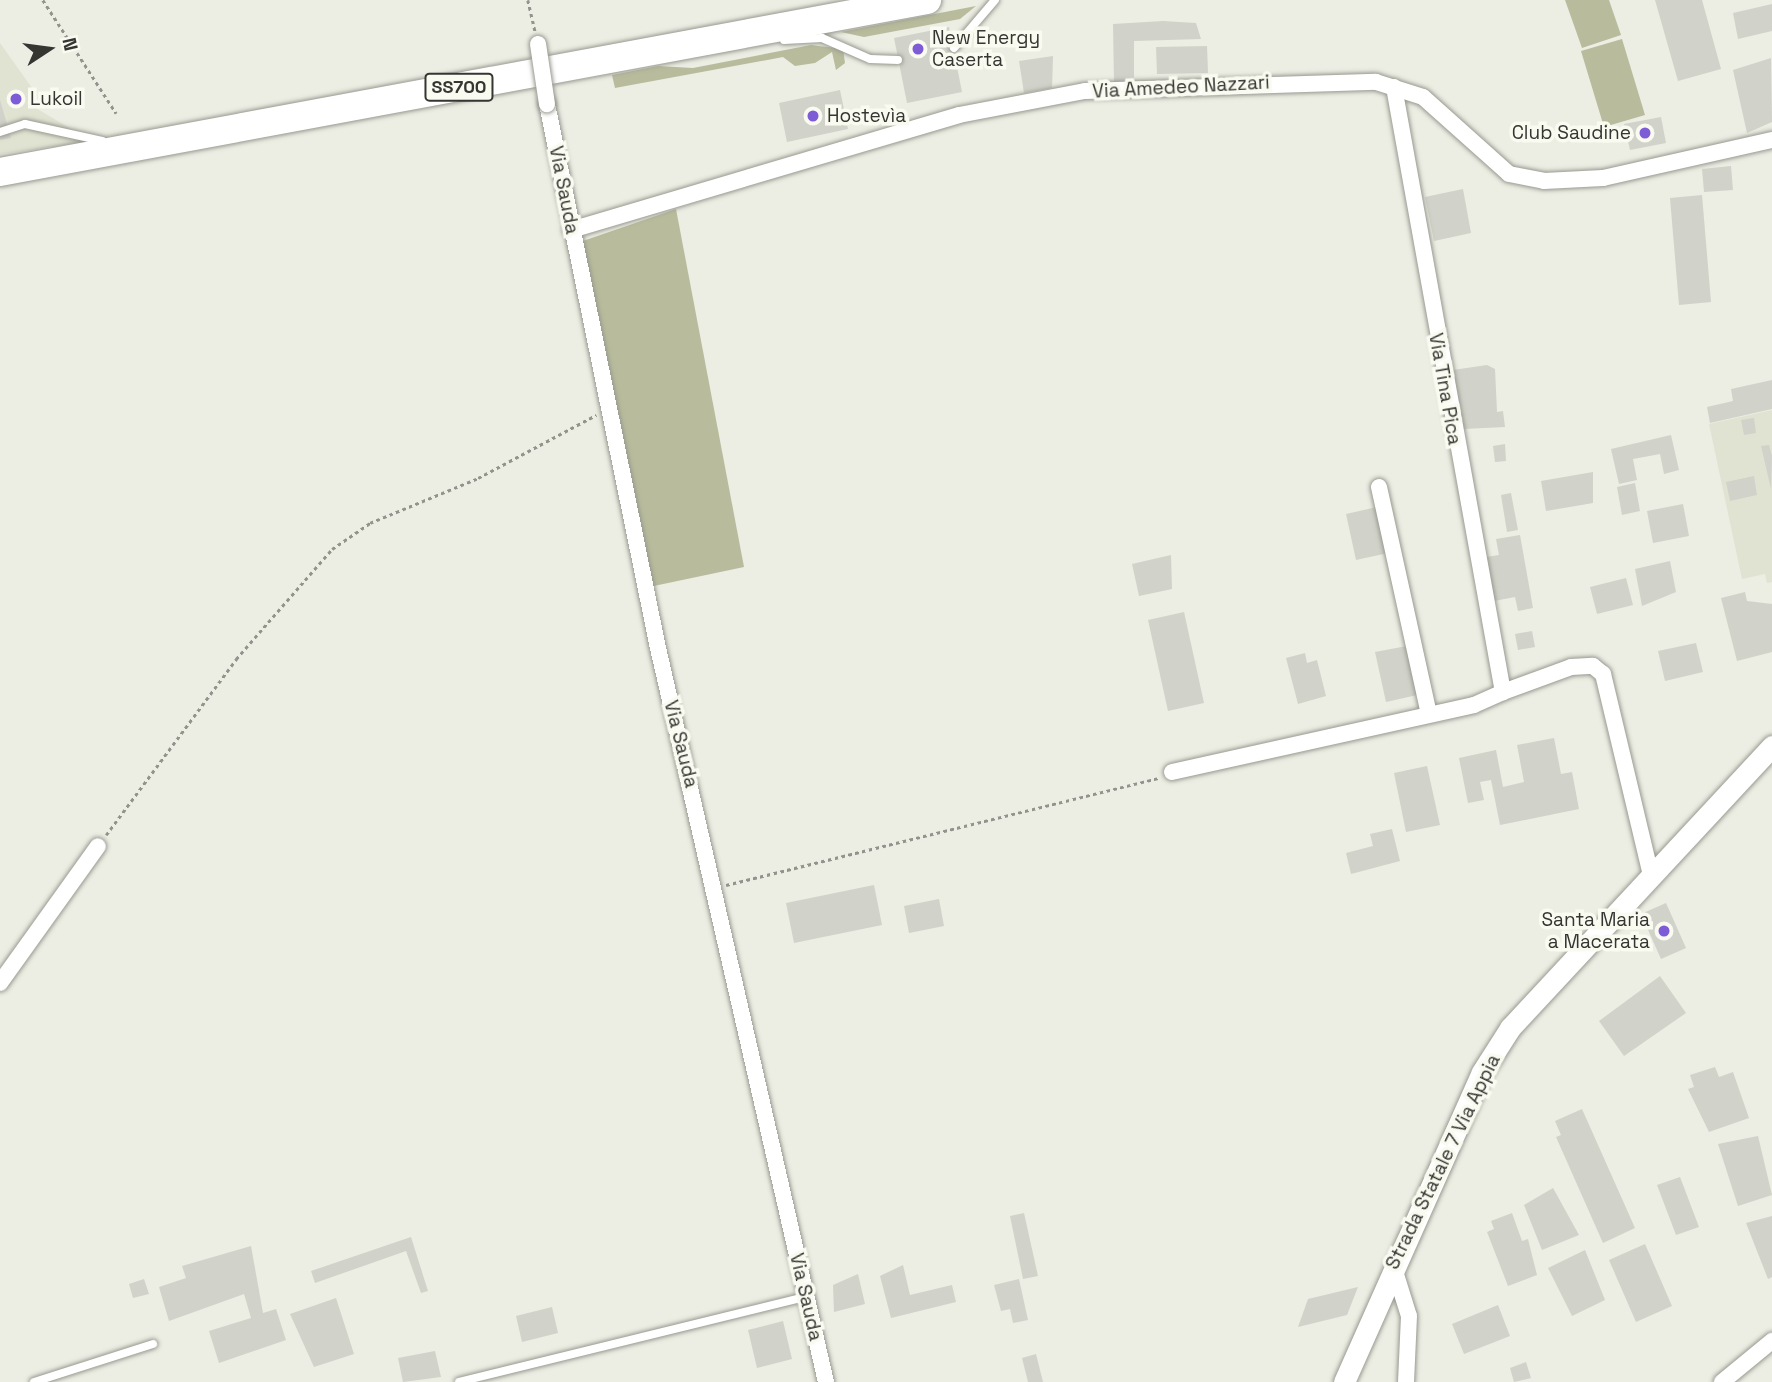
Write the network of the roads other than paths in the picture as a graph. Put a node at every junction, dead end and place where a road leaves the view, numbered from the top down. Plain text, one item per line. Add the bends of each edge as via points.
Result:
1 (927, 0) edge
2 (995, 0) edge
3 (538, 44) road end
4 (954, 48) dead end
5 (657, 50) junction
6 (898, 60) dead end
7 (1394, 87) junction
8 (261, 124) junction
9 (0, 132) edge
10 (1772, 140) edge
11 (0, 172) edge
12 (571, 230) junction
13 (1379, 487) dead end
14 (1503, 692) junction
15 (1429, 714) junction
16 (1772, 746) edge
17 (1172, 772) road end
18 (98, 846) road end
19 (1650, 872) junction
20 (0, 983) edge
21 (1393, 1265) junction
22 (806, 1297) junction
23 (1772, 1341) edge
24 (153, 1344) dead end
25 (34, 1382) edge
26 (459, 1382) edge
27 (826, 1382) edge
28 (1344, 1382) edge
29 (1406, 1382) edge
30 (1722, 1382) edge

1 - 5 highway, SS700
2 - 4 lane
3 - 12 street, Via Sauda, bridge
5 - 6 lane via 686,57 822,38 870,59
5 - 8 highway, SS700
7 - 10 street, Via Amedeo Nazzari via 1423,97 1451,118 1509,174 1544,181 1603,178
7 - 12 street, Via Amedeo Nazzari via 1320,80 1085,91 959,115
7 - 14 street, Via Tina Pica
8 - 9 lane via 226,121 112,142 25,124
8 - 11 highway, SS700
12 - 22 street, Via Sauda via 607,410
13 - 15 street
14 - 15 street via 1474,705
14 - 19 street via 1571,667 1593,666 1604,674
15 - 17 street
16 - 19 main road, Strada Statale 7 Via Appia
18 - 20 street
19 - 21 main road, Strada Statale 7 Via Appia via 1510,1028 1482,1072
21 - 28 main road, Strada Statale 7 Via Appia
21 - 29 street via 1409,1316
22 - 26 lane
22 - 27 street, Via Sauda
23 - 30 street
24 - 25 lane

